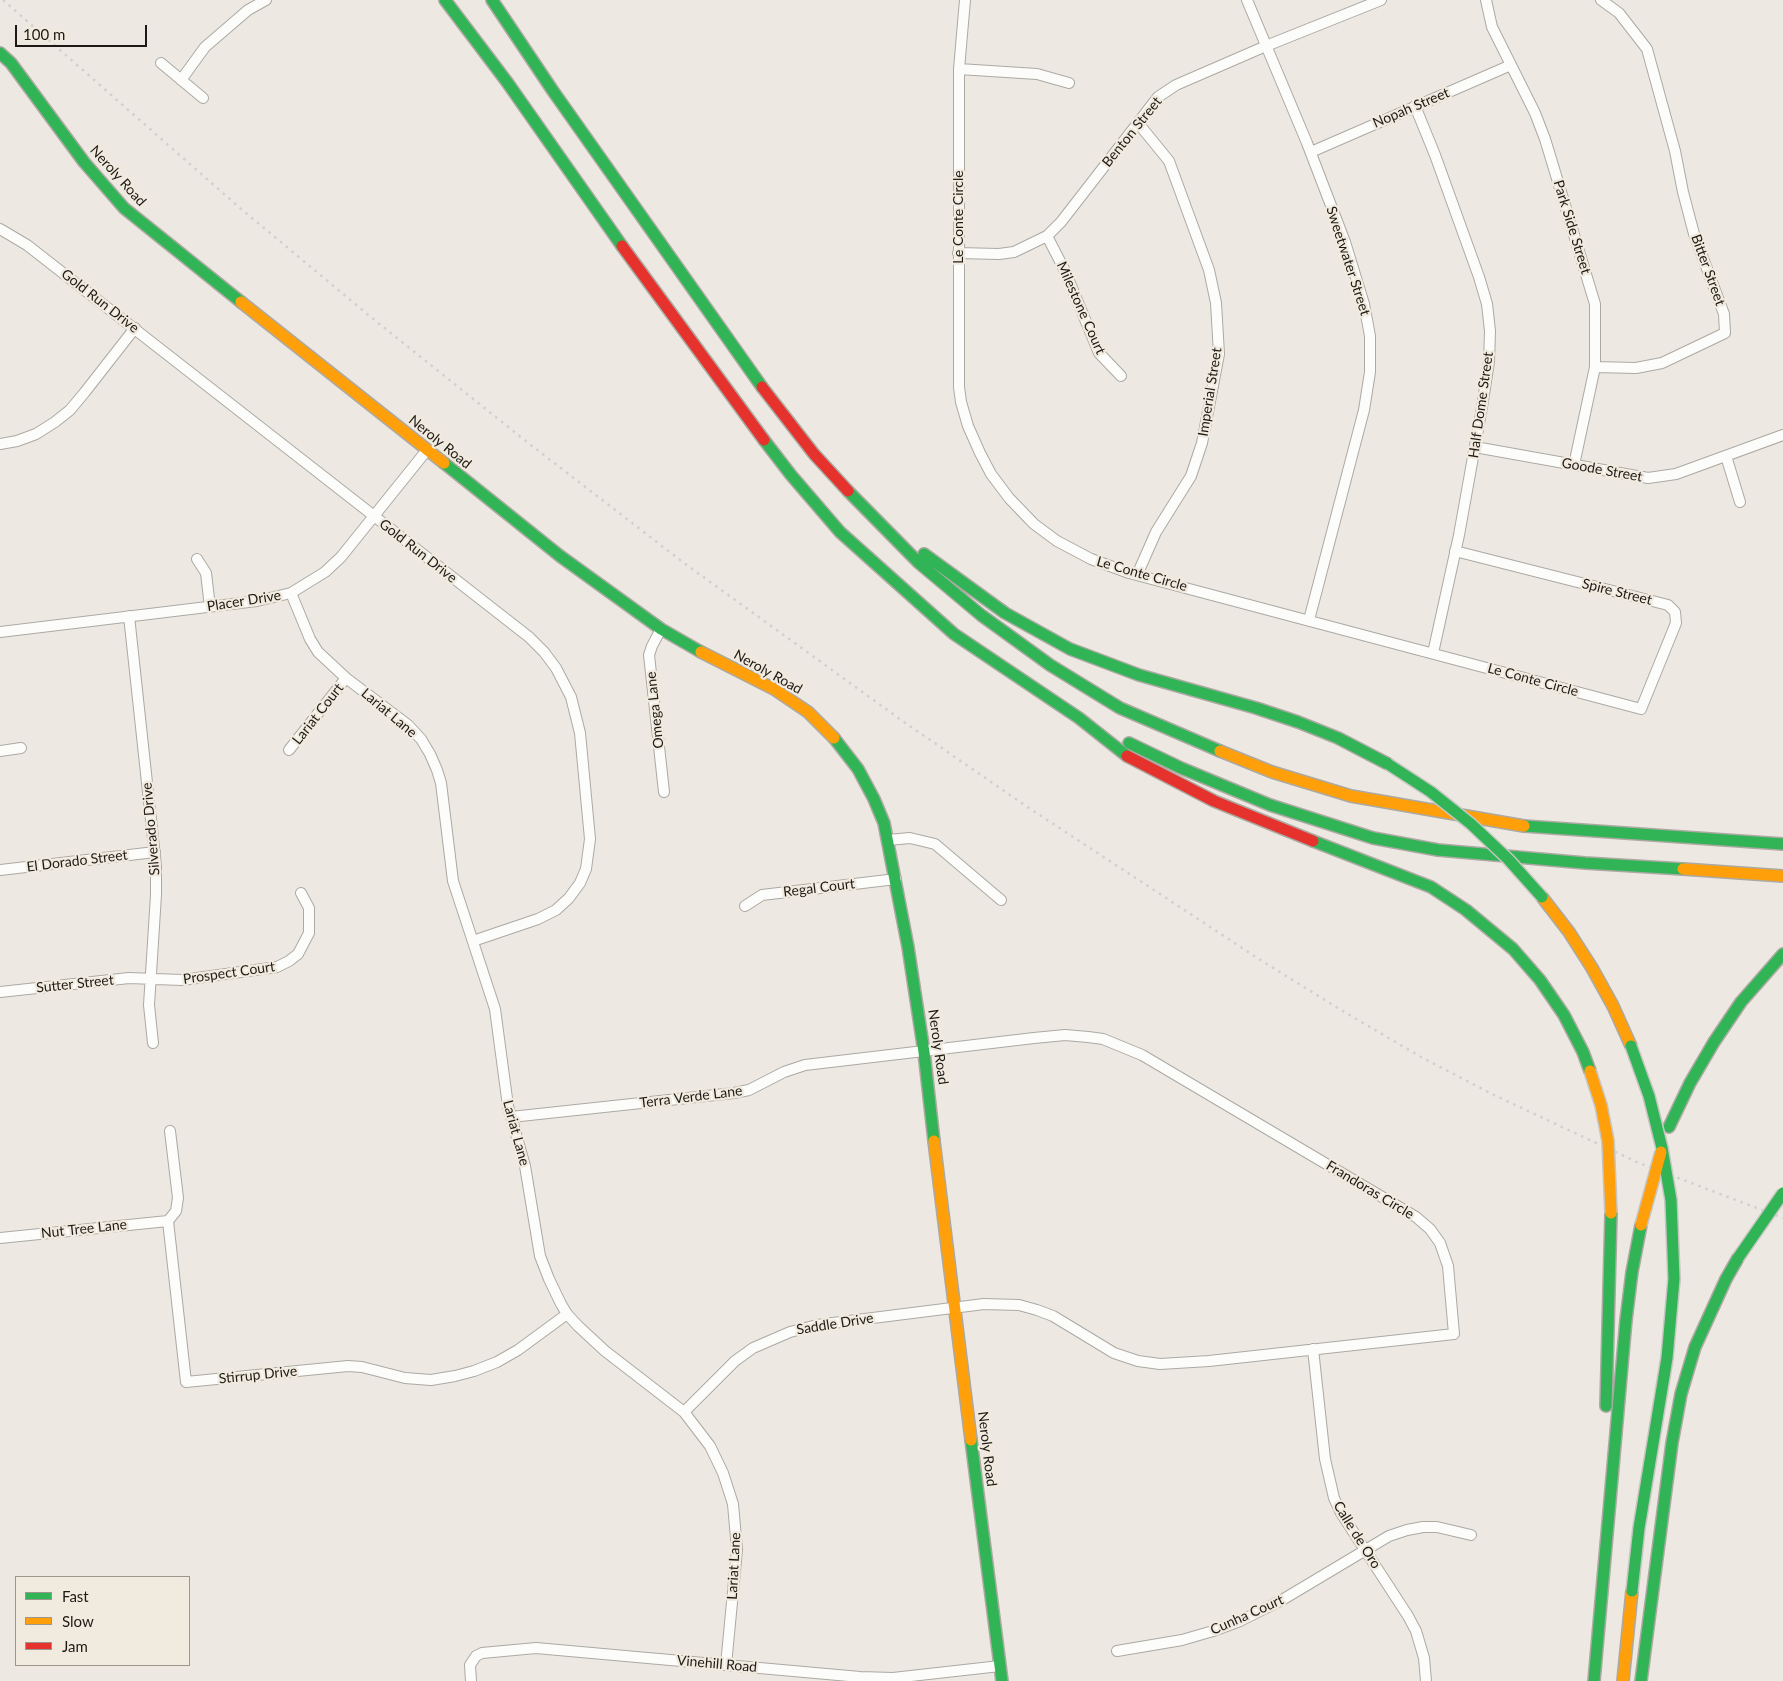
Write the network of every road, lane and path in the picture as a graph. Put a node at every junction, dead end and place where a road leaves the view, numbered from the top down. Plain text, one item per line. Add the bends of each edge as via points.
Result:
1 (266, 0) edge
2 (433, 0) edge
3 (445, 0) edge
4 (492, 0) edge
5 (965, 0) edge
6 (1247, 0) edge
7 (1381, 0) edge
8 (1486, 0) edge
9 (1601, 0) edge
10 (1266, 46) junction
11 (0, 53) edge
12 (161, 63) dead end
13 (1511, 65) junction
14 (959, 70) junction
15 (181, 80) junction
16 (1069, 83) dead end
17 (202, 98) dead end
18 (1415, 106) junction
19 (1138, 123) junction
20 (555, 152) junction
21 (1311, 152) junction
22 (0, 229) edge
23 (1047, 236) junction
24 (958, 254) junction
25 (135, 328) junction
26 (1595, 367) junction
27 (1121, 376) dead end
28 (1783, 435) edge
29 (0, 444) edge
30 (1475, 447) junction
31 (427, 450) junction
32 (1726, 456) junction
33 (1574, 465) junction
34 (1740, 502) dead end
35 (374, 516) junction
36 (880, 525) junction
37 (1455, 551) junction
38 (197, 559) dead end
39 (1137, 575) junction
40 (291, 593) junction
41 (210, 607) junction
42 (129, 616) junction
43 (1309, 620) junction
44 (661, 630) junction
45 (0, 632) edge
46 (1433, 653) junction
47 (346, 678) junction
48 (1641, 709) joint
49 (1079, 718) junction
50 (21, 748) dead end
51 (0, 750) edge
52 (290, 750) dead end
53 (664, 792) dead end
54 (888, 840) junction
55 (1783, 844) edge
56 (155, 852) junction
57 (0, 870) edge
58 (1783, 876) edge
59 (896, 879) junction
60 (301, 893) dead end
61 (1001, 900) dead end
62 (745, 906) dead end
63 (473, 941) junction
64 (1783, 954) edge
65 (150, 979) junction
66 (0, 992) edge
67 (153, 1043) dead end
68 (924, 1052) junction
69 (511, 1117) junction
70 (170, 1131) dead end
71 (1783, 1193) edge
72 (168, 1221) junction
73 (0, 1238) edge
74 (954, 1308) junction
75 (567, 1314) junction
76 (1313, 1349) junction
77 (684, 1412) junction
78 (1471, 1535) dead end
79 (1366, 1549) junction
80 (1603, 1574) junction
81 (1117, 1651) dead end
82 (726, 1665) junction
83 (1000, 1666) junction
84 (472, 1681) edge
85 (1002, 1681) edge
86 (1426, 1681) edge
87 (1594, 1681) edge
88 (1623, 1681) edge
89 (1641, 1681) edge

1 - 15 street via 248,10 205,47
2 - 20 main road via 499,89
3 - 20 main road
4 - 36 main road via 758,382 814,454
5 - 14 street, Le Conte Circle
6 - 10 street, Sweetwater Street
7 - 10 street, Benton Street
8 - 13 street, Park Side Street via 1492,26
9 - 26 street, Bitter Street via 1619,13 1647,49 1694,234 1724,314 1725,333 1662,363 1636,368
10 - 19 street, Benton Street via 1176,85 1158,97
10 - 21 street, Sweetwater Street
11 - 31 main road, Neroly Road via 124,208
12 - 15 street
13 - 18 street, Nopah Street
13 - 26 street, Park Side Street via 1545,139 1590,284 1595,304
14 - 16 street via 1037,74
14 - 24 street, Le Conte Circle
15 - 17 street
18 - 21 street, Nopah Street
18 - 30 street, Half Dome Street via 1487,304 1489,362
19 - 23 street, Benton Street
19 - 39 street, Imperial Street via 1169,161 1209,270 1216,303 1219,354 1202,443 1191,476 1156,532
20 - 49 main road via 737,405 840,532 954,634
21 - 43 street, Sweetwater Street via 1364,304 1370,336 1370,372 1353,456
22 - 25 street, Gold Run Drive via 23,241
23 - 24 street, Benton Street via 1014,252
23 - 27 street, Milestone Court via 1066,271 1099,353
24 - 39 street, Le Conte Circle via 961,402 968,426 991,474 1034,524 1057,541 1091,559
25 - 29 street via 70,410 36,434
25 - 35 street, Gold Run Drive
26 - 33 street, Park Side Street
28 - 32 street, Goode Street
30 - 33 street, Goode Street
30 - 37 street, Half Dome Street
31 - 35 street, Placer Drive
31 - 44 main road, Neroly Road via 560,556
32 - 33 street, Goode Street via 1676,474 1648,478
32 - 34 street
35 - 40 street, Placer Drive via 326,572
35 - 63 street, Gold Run Drive via 529,637 544,652 564,682 576,712 590,839 586,869 580,883 556,910
36 - 55 main road via 918,563 981,615 1050,665 1120,708 1272,772 1351,796 1538,828
36 - 88 main road, bridge via 947,569 1005,613 1070,648 1139,676 1298,722 1388,764 1471,824 1508,859 1569,932 1613,1006 1631,1046 1649,1096 1671,1200 1674,1262 1671,1332 1639,1528
37 - 46 street, Half Dome Street
37 - 48 street, Spire Street via 1668,605 1675,612 1676,623
38 - 41 street via 206,573
39 - 43 street, Le Conte Circle
40 - 41 street, Placer Drive via 257,602
40 - 47 street, Lariat Lane via 310,639
41 - 42 street, Placer Drive
42 - 45 street, Placer Drive
42 - 56 street, Silverado Drive
43 - 46 street, Le Conte Circle
44 - 53 street, Omega Lane via 650,655
44 - 54 main road, Neroly Road via 783,694 819,723 864,779 884,823
46 - 48 street, Le Conte Circle
47 - 52 street, Lariat Court
47 - 63 street, Lariat Lane via 408,725 430,754 441,783 453,881
49 - 58 main road via 1243,794 1373,838 1438,850 1491,855
49 - 80 main road, bridge via 1124,754 1184,786 1254,818 1413,879 1466,910 1513,949 1540,980 1570,1027 1601,1105 1611,1178
50 - 51 street
54 - 59 main road, Neroly Road
54 - 61 street via 910,838 935,844
56 - 57 street, El Dorado Street
56 - 65 street, Silverado Drive via 156,895
59 - 62 street, Regal Court via 762,895
59 - 68 main road, Neroly Road
60 - 65 street, Prospect Court via 309,908 309,932 298,954 278,968 182,980
63 - 69 street, Lariat Lane via 495,1009
64 - 80 main road, bridge via 1714,1042 1669,1127 1641,1225 1628,1303
65 - 66 street, Sutter Street via 129,978
65 - 67 street, Silverado Drive
68 - 69 street, Terra Verde Lane via 805,1065 749,1090 734,1093
68 - 74 main road, Neroly Road
68 - 76 street, Frandoras Circle via 1065,1036 1088,1037 1116,1044 1142,1055 1416,1216 1430,1229 1445,1253 1454,1334
69 - 75 street, Lariat Lane via 525,1166 540,1256
70 - 72 street via 178,1198 176,1211
71 - 89 main road, bridge via 1722,1286 1704,1324 1681,1394
72 - 73 street, Nut Tree Lane
72 - 75 street, Stirrup Drive via 186,1382 348,1366 405,1378 431,1380 455,1376 482,1368 518,1350
74 - 76 street, Frandoras Circle via 1019,1305 1053,1316 1114,1353 1160,1364
74 - 77 street, Saddle Drive via 817,1325 790,1332 753,1348 735,1361
74 - 83 main road, Neroly Road
75 - 77 street, Lariat Lane via 605,1351
76 - 79 street, Calle de Oro via 1330,1487 1341,1512
77 - 82 street, Lariat Lane via 710,1446 723,1473 732,1504 737,1550
78 - 79 street, Cunha Court via 1451,1529 1423,1527 1388,1536
79 - 81 street, Cunha Court via 1282,1600 1240,1621 1182,1640
79 - 86 street, Calle de Oro via 1416,1631 1424,1658
80 - 87 main road
82 - 83 street, Vinehill Road via 893,1678
82 - 84 street, Vinehill Road via 544,1648 482,1653 470,1665
83 - 85 main road, Neroly Road

